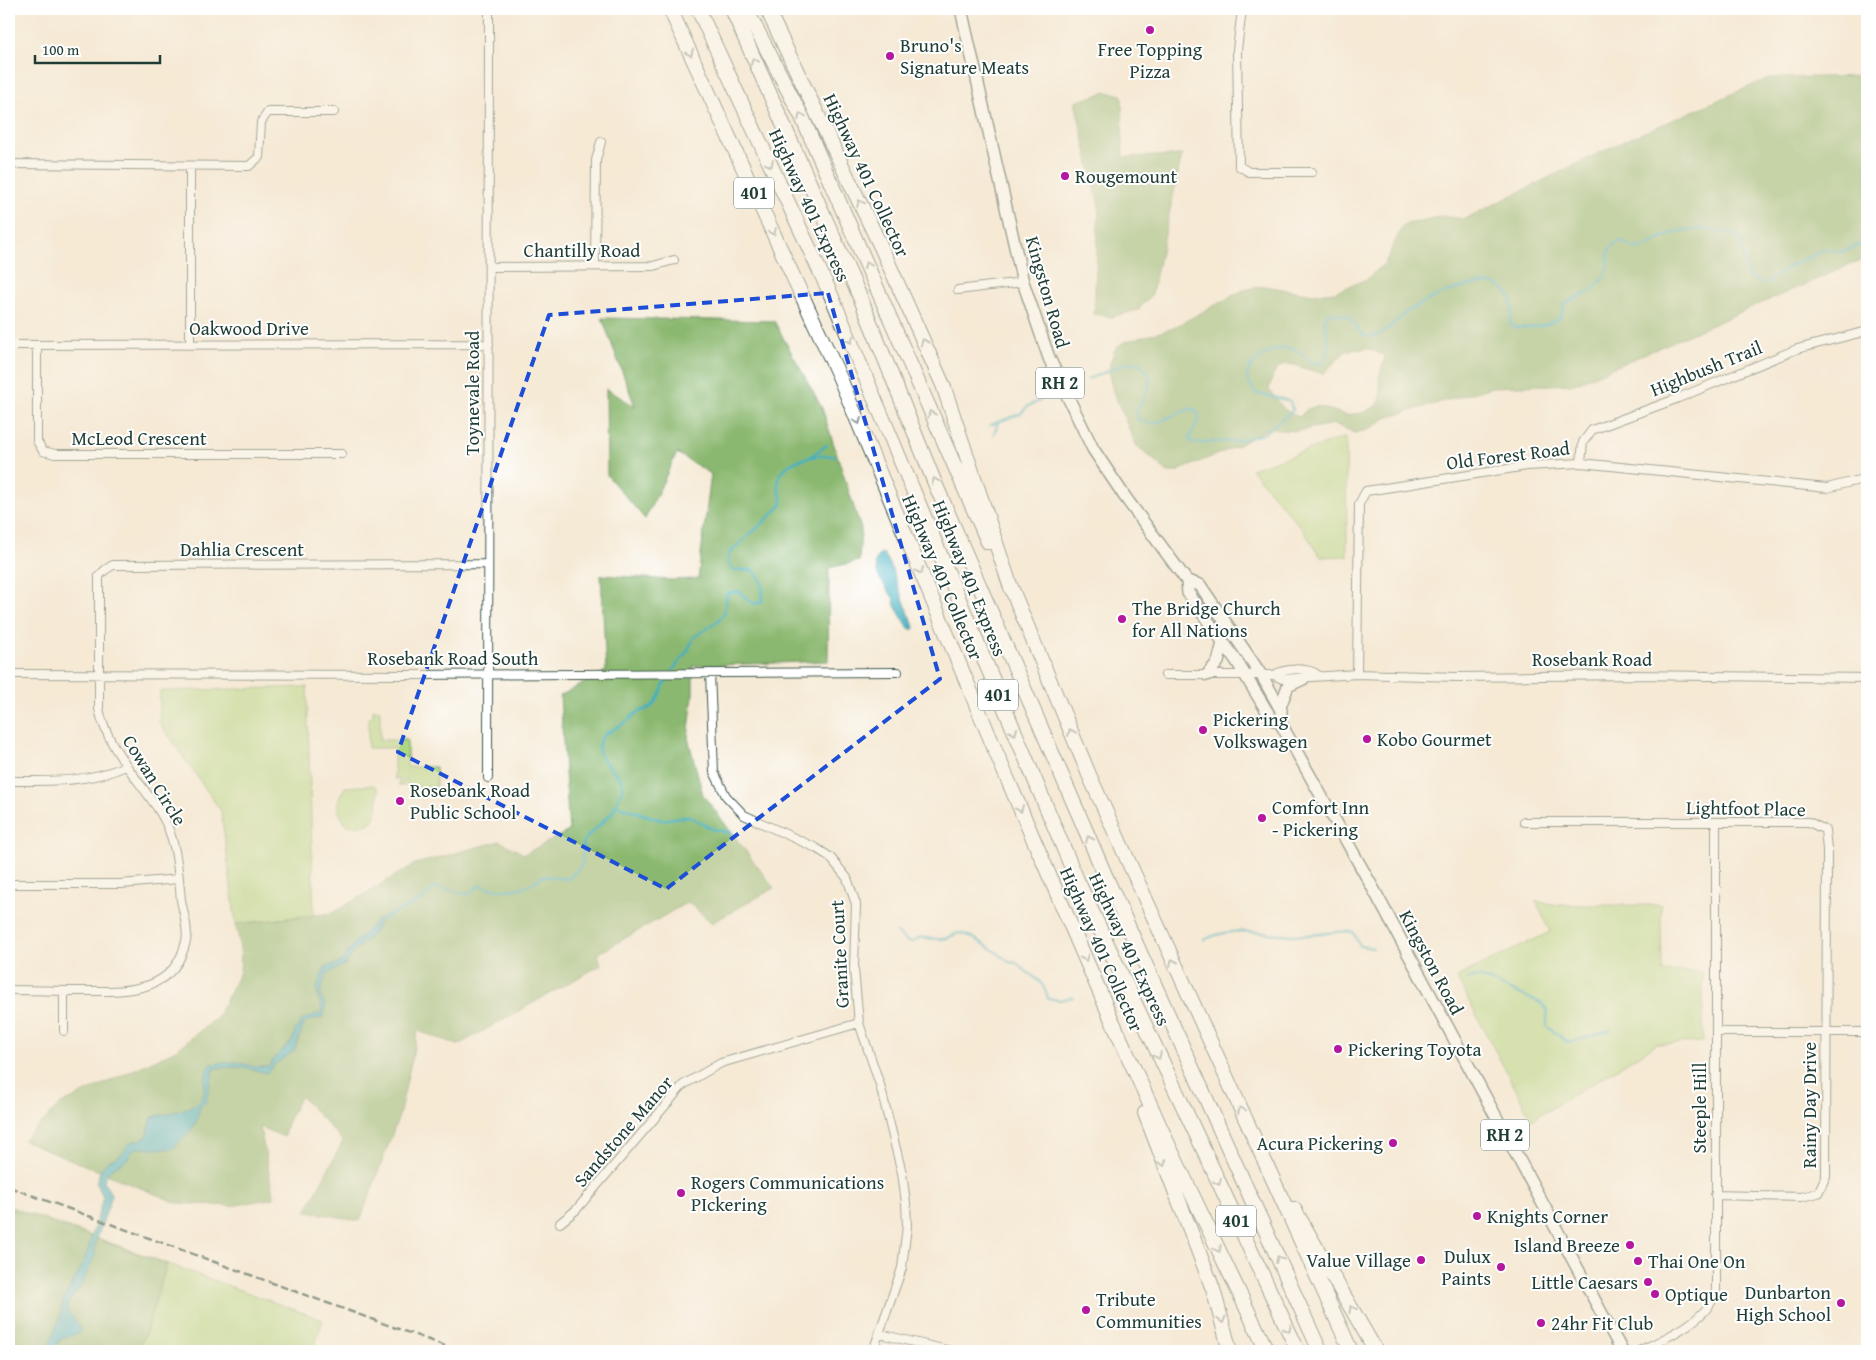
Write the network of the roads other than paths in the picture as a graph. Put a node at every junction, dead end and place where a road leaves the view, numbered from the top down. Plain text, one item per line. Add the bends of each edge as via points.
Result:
1 (489, 9) edge
2 (670, 9) edge
3 (698, 9) edge
4 (732, 9) edge
5 (746, 9) edge
6 (767, 9) edge
7 (961, 9) edge
8 (1242, 9) edge
9 (334, 112) dead end
10 (600, 142) dead end
11 (9, 164) edge
12 (190, 167) junction
13 (1312, 172) dead end
14 (674, 260) dead end
15 (595, 266) junction
16 (489, 267) junction
17 (1023, 282) junction
18 (958, 290) dead end
19 (1867, 331) edge
20 (489, 344) junction
21 (9, 345) edge
22 (37, 345) junction
23 (190, 345) junction
24 (342, 454) dead end
25 (1582, 463) junction
26 (1867, 478) edge
27 (488, 564) junction
28 (1187, 581) junction
29 (1010, 585) junction
30 (1223, 643) junction
31 (898, 672) dead end
32 (9, 674) edge
33 (487, 674) junction
34 (710, 674) junction
35 (1357, 674) junction
36 (100, 675) junction
37 (1164, 675) dead end
38 (1207, 675) junction
39 (1274, 675) junction
40 (1318, 675) junction
41 (1246, 676) junction
42 (1262, 676) junction
43 (1867, 678) edge
44 (1303, 679) junction
45 (1280, 707) junction
46 (1281, 724) junction
47 (126, 766) junction
48 (488, 778) dead end
49 (9, 781) edge
50 (1524, 822) dead end
51 (1716, 824) junction
52 (179, 879) junction
53 (9, 884) edge
54 (9, 990) edge
55 (64, 991) junction
56 (1111, 1018) junction
57 (859, 1023) junction
58 (64, 1031) dead end
59 (1716, 1032) junction
60 (1825, 1032) junction
61 (1867, 1032) edge
62 (1261, 1154) junction
63 (1715, 1195) junction
64 (560, 1224) dead end
65 (880, 1334) junction
66 (873, 1351) edge
67 (951, 1351) edge
68 (1230, 1351) edge
69 (1267, 1351) edge
70 (1298, 1351) edge
71 (1320, 1351) edge
72 (1351, 1351) edge
73 (1376, 1351) edge
74 (1622, 1351) edge
75 (1639, 1351) edge

1 - 16 street, Toynevale Road
2 -> 56 highway, Highway 401 Collector / 401 via 839,376
3 -> 70 highway, Highway 401 Express / 401 via 831,295 1077,880
71 -> 4 highway, Highway 401 Express / 401 via 1097,857 938,490 860,297
29 -> 5 highway via 975,516 802,117
29 -> 6 highway, Highway 401 Collector / 401 via 943,385
7 - 17 main road, Kingston Road / RH 2
8 - 13 street via 1237,50 1239,166 1249,172
9 - 12 street via 268,112 261,122 259,157 249,166
10 - 15 street via 596,160
11 - 12 street
12 - 23 street
14 - 15 street, Chantilly Road via 653,266
15 - 16 street, Chantilly Road
16 - 20 street, Toynevale Road
17 - 18 street
17 - 28 main road, Kingston Road / RH 2 via 1048,358 1093,449
19 - 25 street, Highbush Trail via 1797,349 1592,430 1583,442
20 - 23 street, Oakwood Drive
20 - 27 street, Toynevale Road
21 - 22 street, Oakwood Drive
22 - 23 street, Oakwood Drive
22 - 24 street, McLeod Crescent via 37,441 43,451 65,454
25 - 26 street, Old Forest Road via 1827,488
25 - 35 street, Old Forest Road via 1527,466 1366,491 1358,504
27 - 33 street, Toynevale Road
27 - 36 street, Dahlia Crescent via 113,565 99,576
28 - 30 main road, Kingston Road / RH 2 via 1188,593
28 - 42 main road, Kingston Road / RH 2 via 1200,585
62 -> 29 highway, Highway 401 Collector / 401 via 1090,777
30 - 38 main road via 1218,662
30 - 41 main road, Kingston Road / RH 2
31 - 34 street, Rosebank Road South
32 - 36 street, Rosebank Road South
33 - 34 street, Rosebank Road South
33 - 36 street, Rosebank Road South
33 - 48 street, Toynevale Road
34 - 57 street, Granite Court via 714,772 726,796 744,815 830,857 846,878 856,904 854,969
35 - 40 street, Rosebank Road
35 - 43 street, Rosebank Road
36 - 47 street, Cowan Circle via 102,722
37 - 38 street, Rosebank Road
38 - 41 street, Rosebank Road
39 - 40 street, Rosebank Road via 1281,671 1312,671
39 - 42 street, Rosebank Road
39 - 44 street, Rosebank Road via 1282,679
40 - 44 street, Rosebank Road
41 - 42 street, Rosebank Road
41 - 46 main road, Kingston Road / RH 2 via 1271,718
42 - 45 main road, Kingston Road / RH 2
44 - 45 main road via 1288,686
45 - 46 main road, Kingston Road / RH 2
46 - 74 main road, Kingston Road / RH 2
47 - 49 street via 97,777 66,781
47 - 52 street, Cowan Circle via 170,831
50 - 51 street, Lightfoot Place
51 - 59 street, Steeple Hill
51 - 60 street, Lightfoot Place via 1809,822 1825,830
52 - 53 street via 121,884
52 - 55 street, Cowan Circle via 187,940 172,972 150,986 135,990
54 - 55 street, Cowan Circle
55 - 58 street
56 -> 68 highway via 1214,1289
56 -> 69 highway, Highway 401 Collector / 401
57 - 64 street, Sandstone Manor via 721,1063 683,1085 576,1210
57 - 65 street, Granite Court via 880,1085 902,1173 906,1203 902,1268
59 - 60 street
59 - 63 street, Steeple Hill
60 - 61 street
60 - 63 street, Rainy Day Drive via 1826,1176 1818,1193 1800,1197
62 - 72 highway, Highway 401 Collector / 401
73 -> 62 highway
63 - 75 street, Steeple Hill via 1714,1298 1695,1320
65 - 66 street, Granite Court
65 - 67 street

